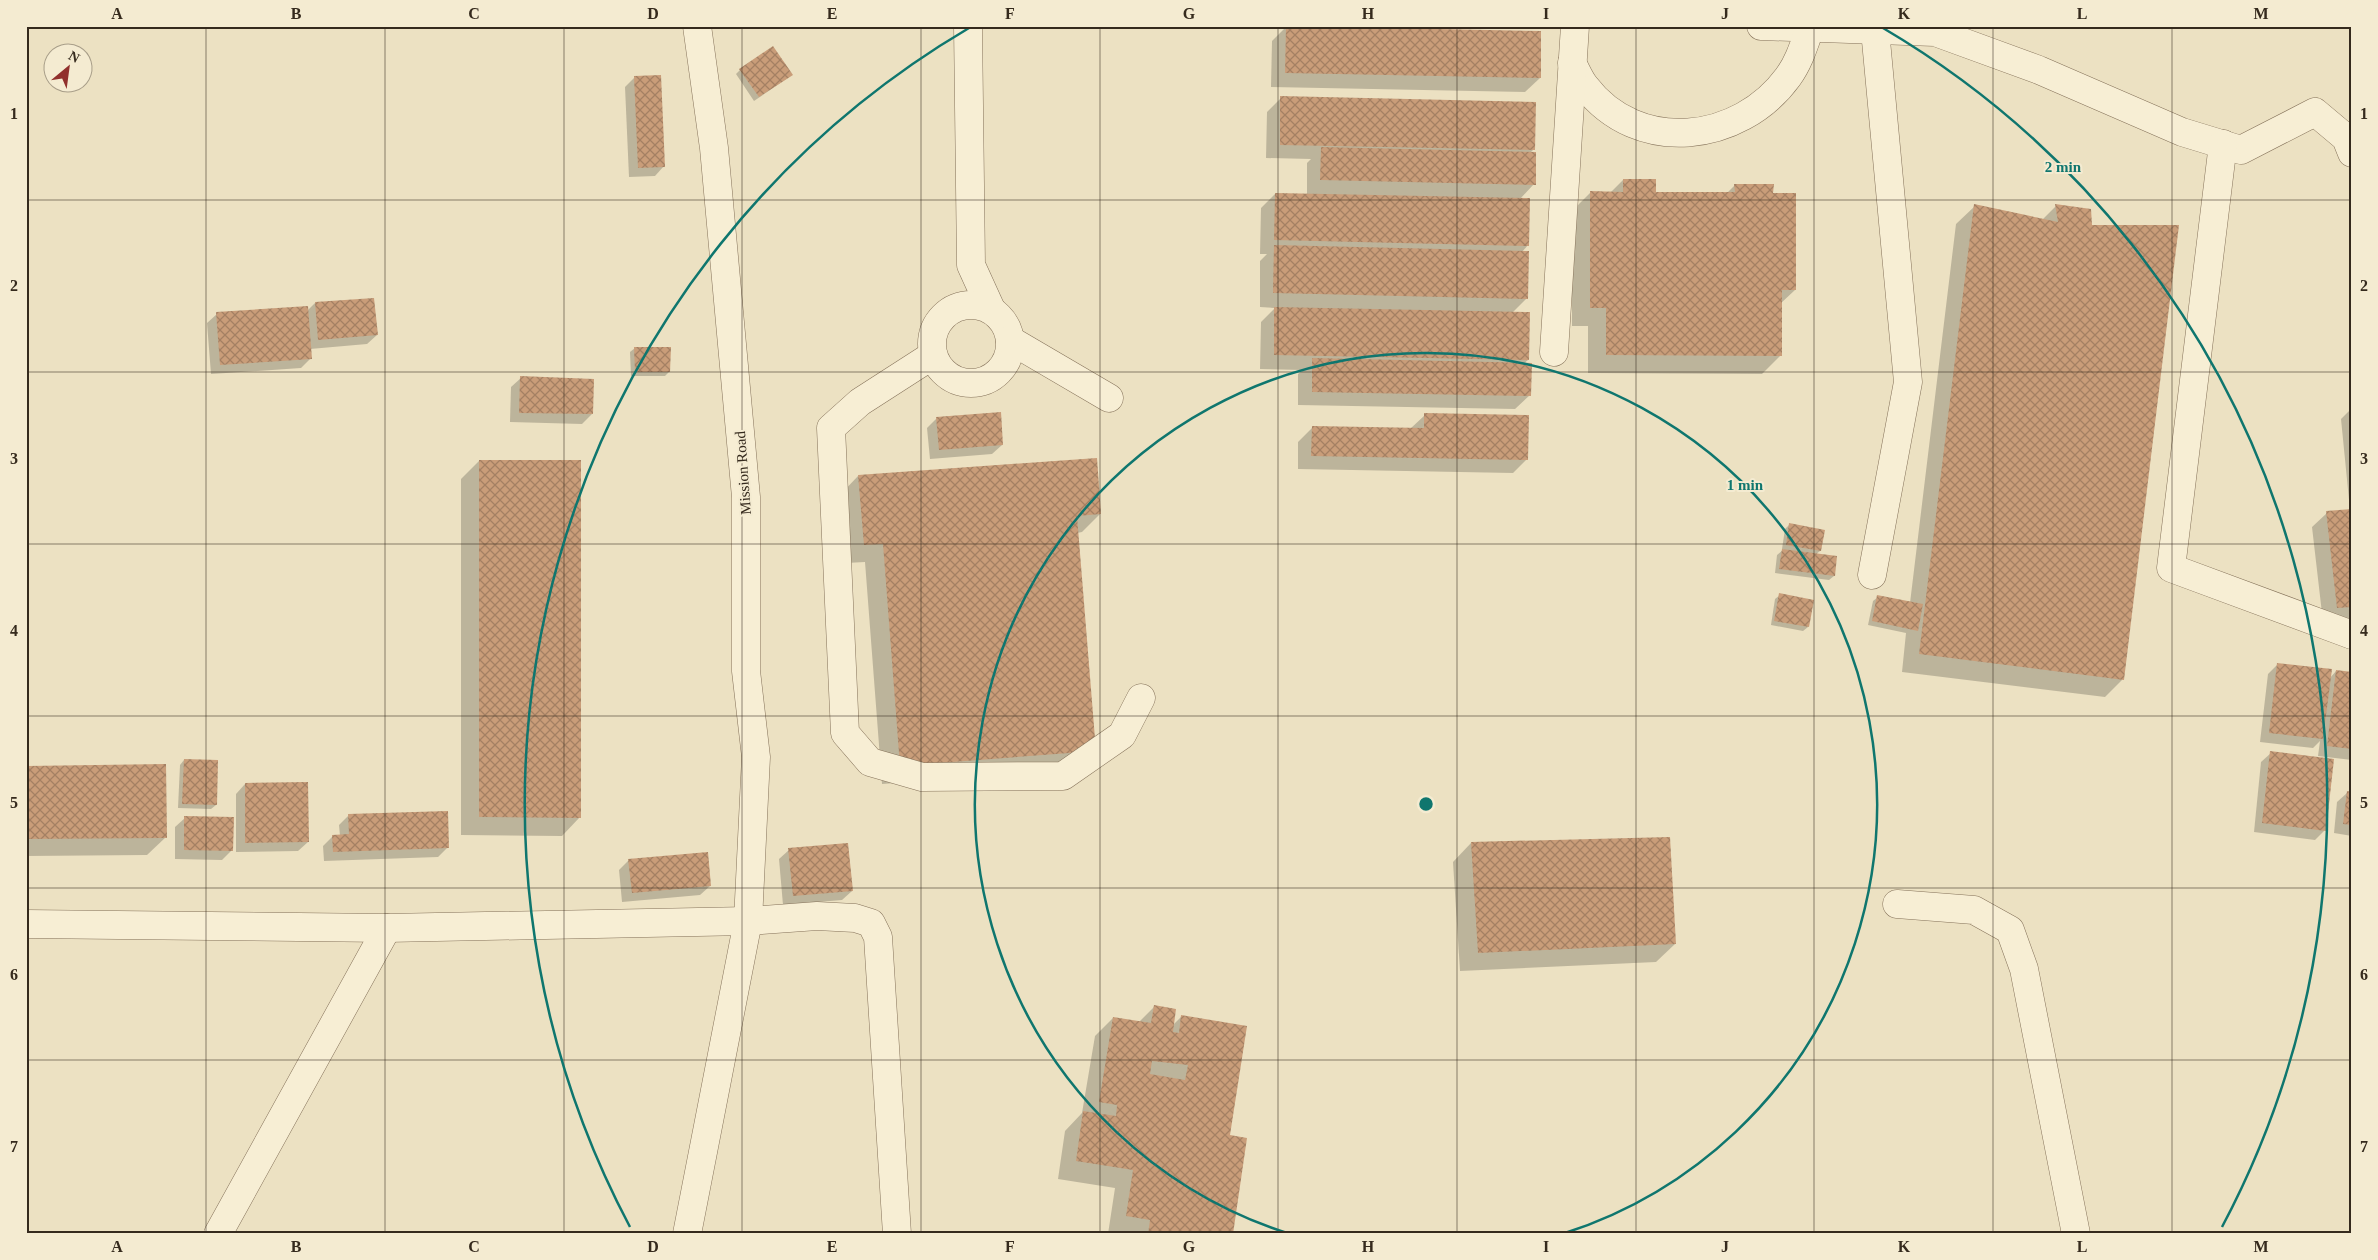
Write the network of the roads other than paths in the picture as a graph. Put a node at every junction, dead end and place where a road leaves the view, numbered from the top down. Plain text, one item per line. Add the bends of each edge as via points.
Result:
1 (697, 26) edge
2 (968, 26) edge
3 (1575, 26) edge
4 (1760, 26) edge
5 (1810, 28) junction
6 (1875, 30) junction
7 (1572, 63) junction
8 (2223, 144) junction
9 (2352, 153) edge
10 (971, 266) junction
11 (952, 309) junction
12 (991, 309) junction
13 (1010, 340) junction
14 (1554, 352) dead end
15 (933, 355) junction
16 (1109, 398) dead end
17 (1872, 576) dead end
18 (2352, 635) edge
19 (1141, 698) dead end
20 (1897, 904) dead end
21 (748, 920) junction
22 (26, 924) edge
23 (387, 928) junction
24 (218, 1234) edge
25 (687, 1234) edge
26 (897, 1234) edge
27 (2076, 1234) edge

1 - 21 street, Mission Road via 714,148 746,497 746,671 756,757
2 - 10 street
3 - 7 street
4 - 5 street
5 - 6 street
5 - 7 street via 1802,53 1772,96 1752,112 1704,132 1674,134 1648,129 1624,119 1584,86
6 - 8 street via 1935,32 2039,70 2182,132
6 - 17 street via 1908,382
7 - 14 street
8 - 9 street via 2241,150 2315,112 2346,138
8 - 18 street via 2171,568
10 - 11 street
10 - 12 street
11 - 12 street via 972,304
11 - 15 street via 935,328
12 - 13 street via 1002,318
13 - 15 street via 1004,366 995,376 971,384 947,376
13 - 16 street
15 - 19 street via 860,402 831,428 845,733 870,762 922,777 1063,776 1122,735
20 - 27 street via 1974,910 2010,930 2024,969
21 - 23 street
21 - 25 street, Mission Road
21 - 26 street via 817,916 855,918 870,923 878,937
22 - 23 street
23 - 24 street

